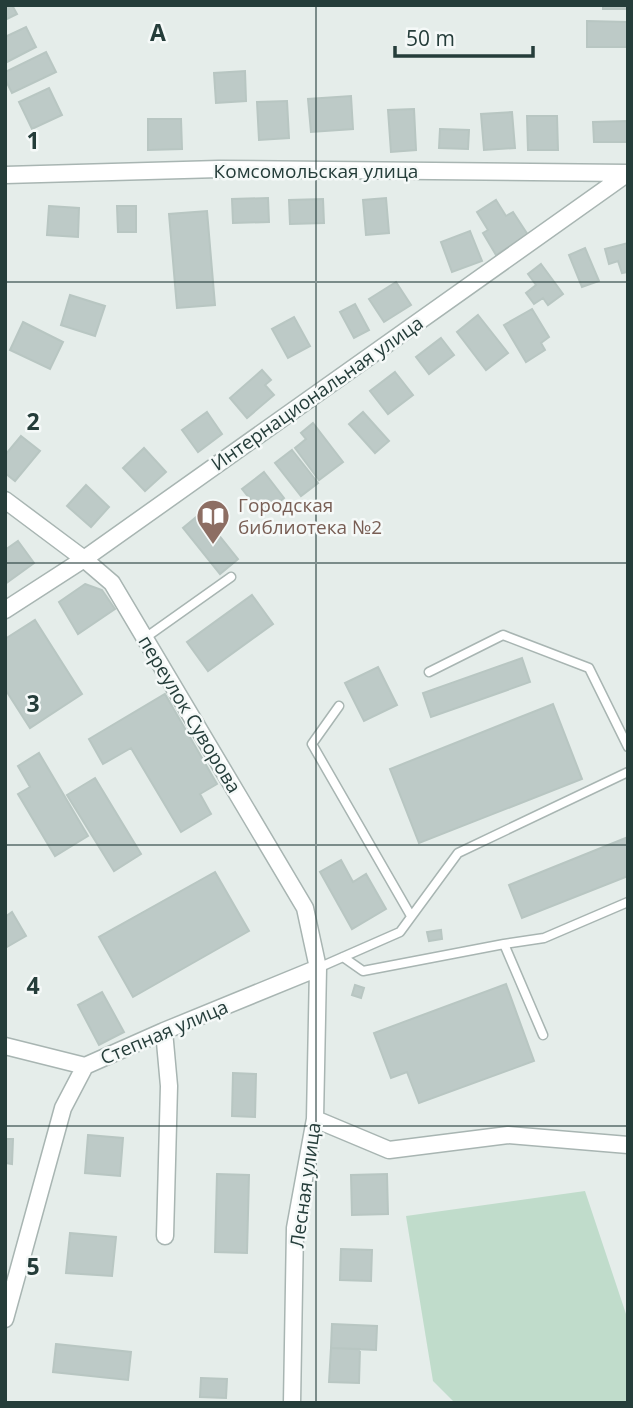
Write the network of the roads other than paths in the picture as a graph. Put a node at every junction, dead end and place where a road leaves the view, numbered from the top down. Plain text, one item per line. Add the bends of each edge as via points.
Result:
1 (628, 173) edge
2 (5, 174) edge
3 (5, 500) edge
4 (84, 559) junction
5 (231, 577) dead end
6 (5, 610) edge
7 (145, 638) junction
8 (429, 672) dead end
9 (339, 706) dead end
10 (628, 747) edge
11 (628, 772) edge
12 (628, 902) edge
13 (411, 916) junction
14 (504, 944) junction
15 (343, 957) junction
16 (318, 968) junction
17 (164, 1031) junction
18 (543, 1035) dead end
19 (5, 1046) edge
20 (85, 1066) junction
21 (315, 1119) junction
22 (628, 1144) edge
23 (165, 1236) dead end
24 (5, 1319) edge
25 (292, 1403) edge

1 - 2 street, Комсомольская улица via 219,170
1 - 4 street, Интернациональная улица
3 - 4 street, переулок Суворова
4 - 6 street, Интернациональная улица
4 - 7 street, переулок Суворова via 112,583
5 - 7 lane
7 - 16 street, переулок Суворова via 305,908
8 - 10 lane via 503,635 589,668
9 - 13 lane via 312,744
11 - 13 lane via 458,853
12 - 14 lane via 544,938
13 - 15 lane via 400,932
14 - 15 lane via 363,971
14 - 18 lane
15 - 16 lane
16 - 17 street, Степная улица
16 - 21 street, Лесная улица
17 - 20 street, Степная улица
17 - 23 street via 169,1086
19 - 20 street, Степная улица
20 - 24 street via 63,1108
21 - 22 street via 389,1150 508,1135
21 - 25 street, Лесная улица via 295,1228

